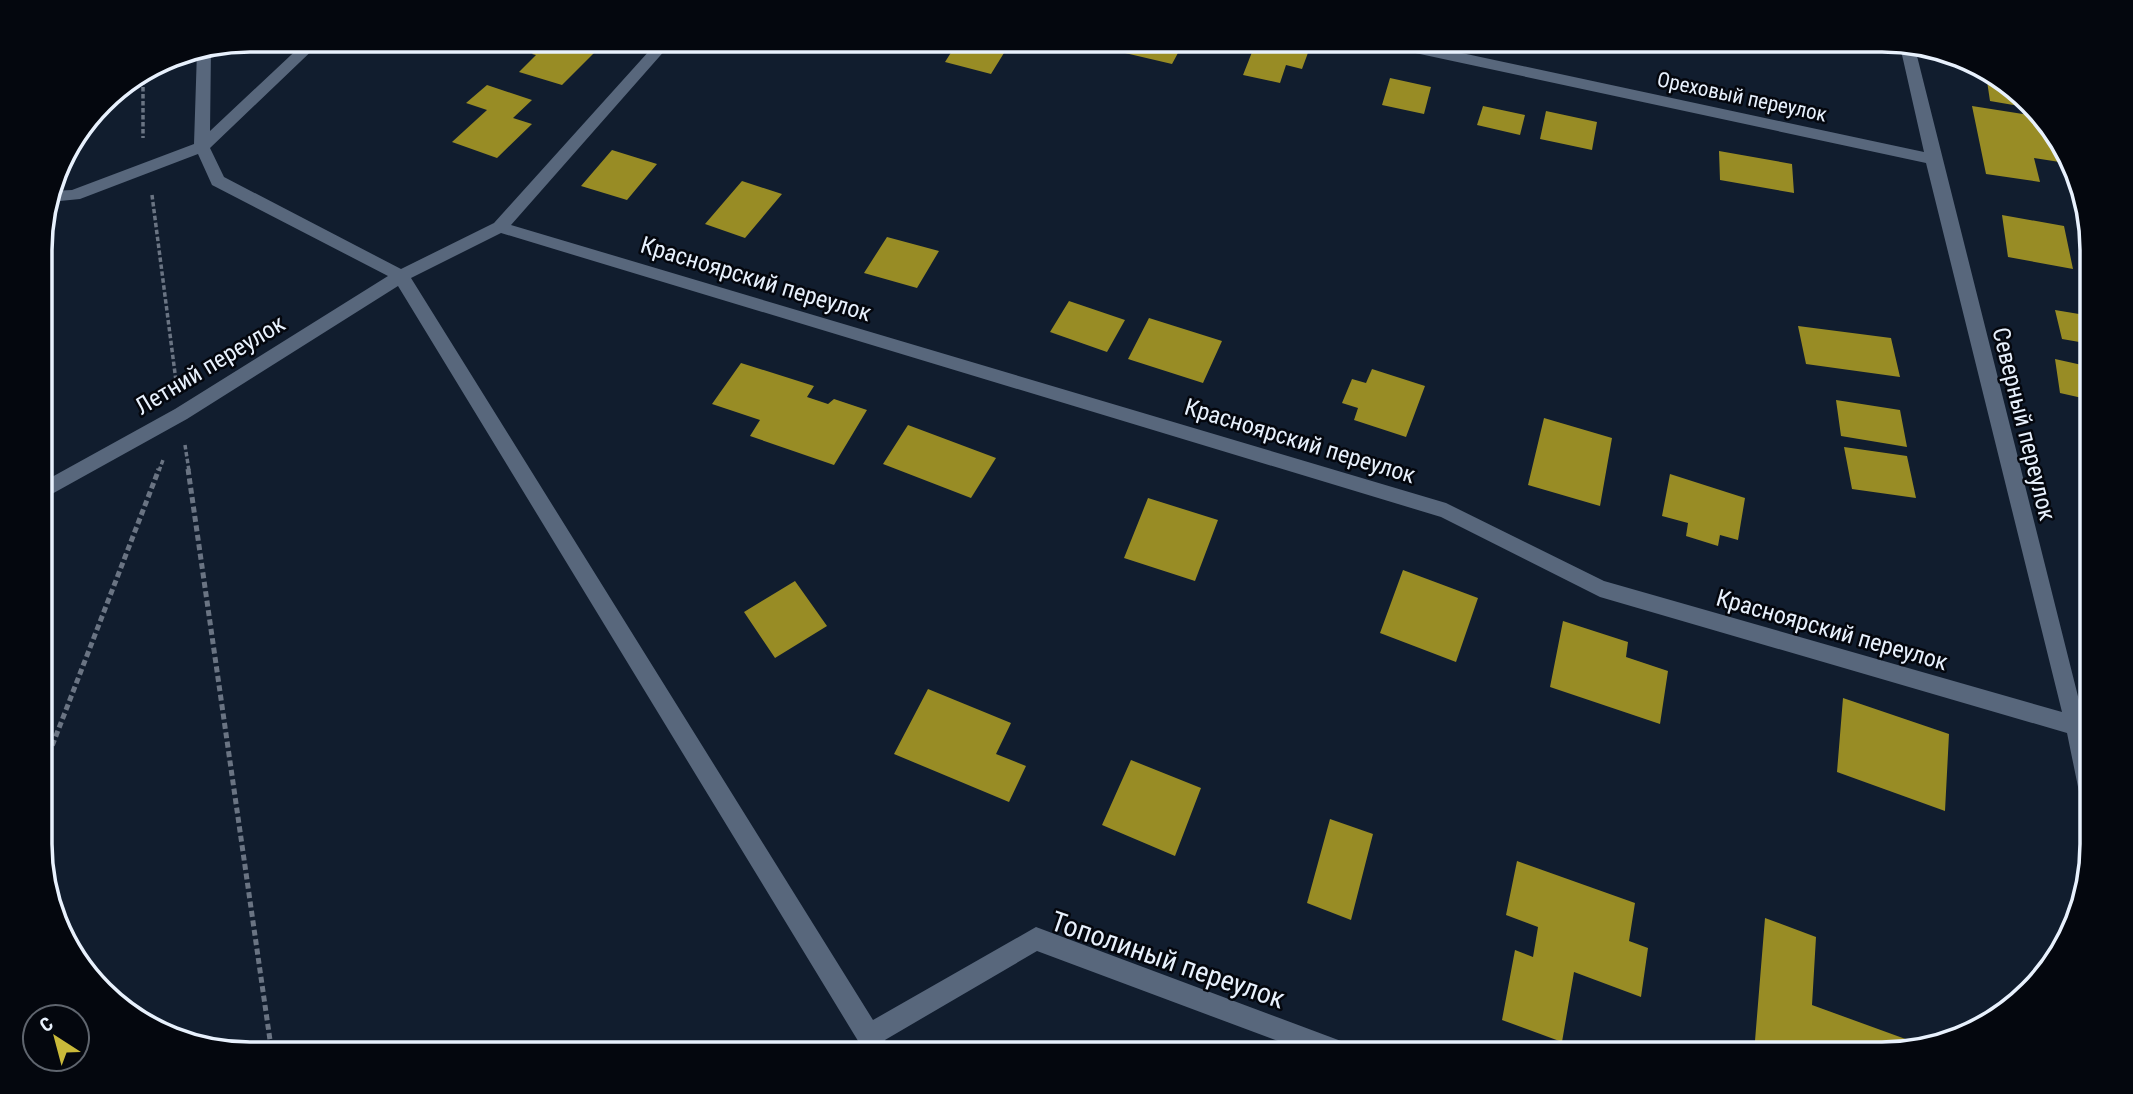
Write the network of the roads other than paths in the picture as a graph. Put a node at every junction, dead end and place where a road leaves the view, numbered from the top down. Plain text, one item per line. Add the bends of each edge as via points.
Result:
1 (1435, 52) edge
2 (302, 53) edge
3 (656, 53) edge
4 (1909, 54) edge
5 (204, 58) edge
6 (202, 146) junction
7 (1933, 159) junction
8 (60, 196) edge
9 (500, 228) junction
10 (401, 276) junction
11 (53, 486) edge
12 (2075, 726) junction
13 (2080, 745) edge
14 (1307, 1041) edge
15 (873, 1042) edge
16 (880, 1042) edge

1 - 7 street, Ореховый переулок
2 - 6 street
3 - 9 street
4 - 7 street, Северный переулок
5 - 6 street
6 - 8 street via 74,195
6 - 10 street via 218,181
7 - 12 street, Северный переулок
9 - 10 street, Летний переулок
9 - 12 street, Красноярский переулок via 1446,511 1601,588
10 - 11 street, Летний переулок via 181,414
10 - 15 street
12 - 13 street, Северный переулок
14 - 16 street, Тополиный переулок via 1036,939

